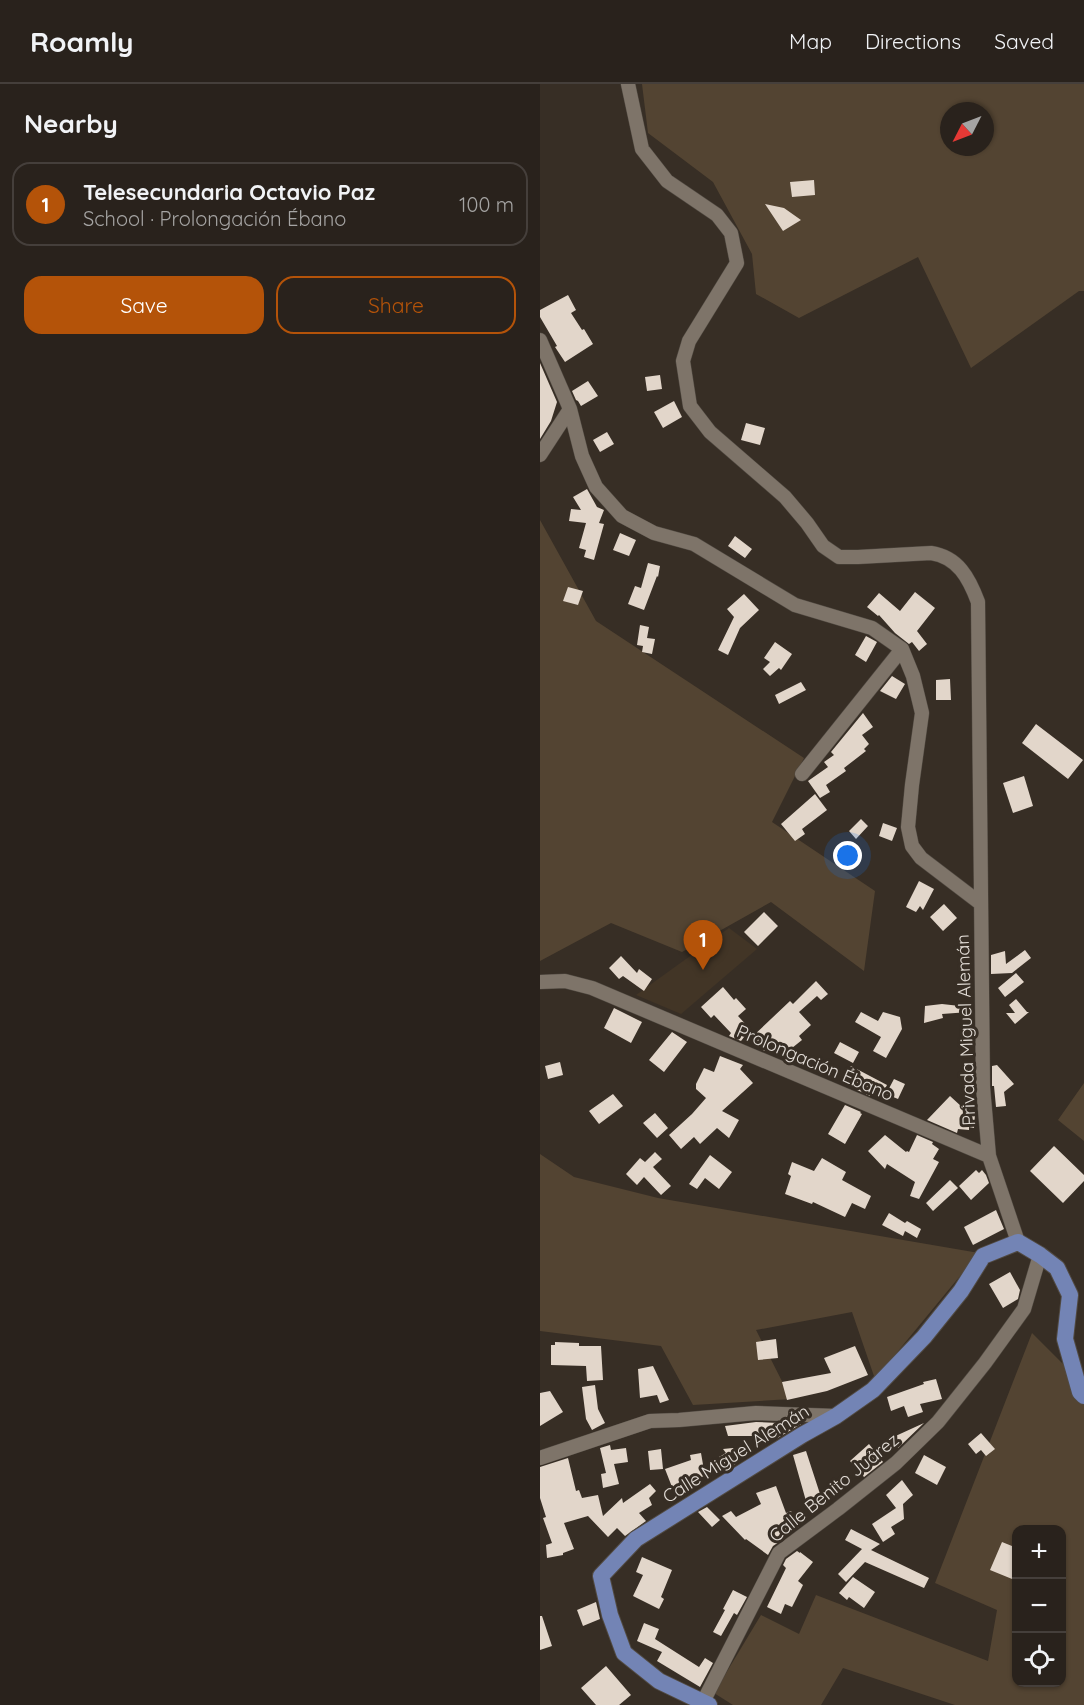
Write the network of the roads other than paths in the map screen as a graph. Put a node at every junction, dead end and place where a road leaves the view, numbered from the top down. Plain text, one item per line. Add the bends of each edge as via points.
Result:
1 (628, 84) edge
2 (540, 340) edge
3 (570, 409) junction
4 (540, 455) edge
5 (902, 650) junction
6 (802, 774) dead end
7 (980, 903) junction
8 (540, 982) edge
9 (989, 1156) junction
10 (1018, 1242) junction
11 (1040, 1254) junction
12 (1084, 1396) edge
13 (836, 1416) junction
14 (540, 1458) edge
15 (706, 1704) edge

1 - 7 street, Privada Miguel Alemán via 642,149 667,182 717,215 731,233 737,263 688,341 683,360 690,406 710,432 785,497 823,546 839,556 942,555 962,568 970,581 978,602
2 - 3 street
3 - 4 street
3 - 5 street via 582,456 596,487 622,516 654,534 694,544 795,604 872,628
5 - 6 street
5 - 7 street via 922,713 908,827 912,846 921,858
7 - 9 street, Privada Miguel Alemán via 982,1087
8 - 9 street, Prolongación Ébano via 565,981 592,988
9 - 10 street
10 - 11 main road
10 - 13 main road, Calle Miguel Alemán via 983,1256 924,1337 873,1389
11 - 12 main road via 1057,1268 1070,1295 1065,1339
11 - 15 street, Calle Benito Juárez via 1024,1309 938,1422 896,1463 779,1553
13 - 14 street via 756,1413 650,1420
13 - 15 main road, Calle Miguel Alemán via 636,1539 601,1576 624,1653 659,1681

